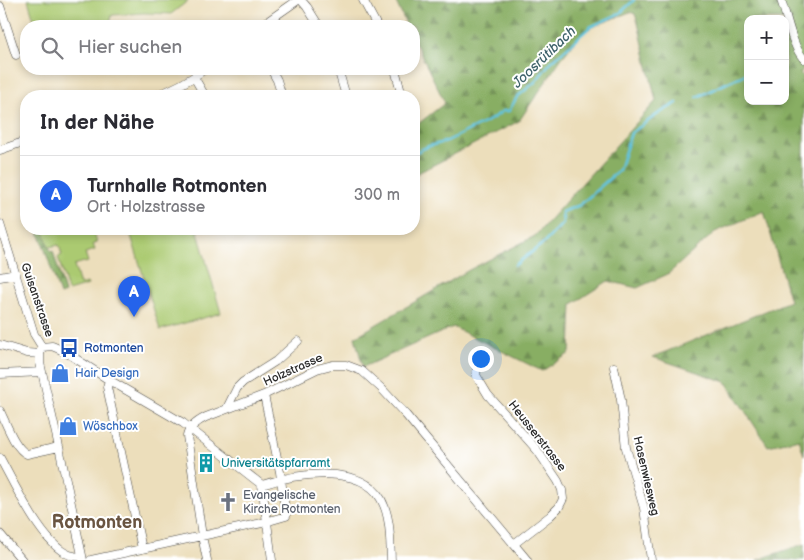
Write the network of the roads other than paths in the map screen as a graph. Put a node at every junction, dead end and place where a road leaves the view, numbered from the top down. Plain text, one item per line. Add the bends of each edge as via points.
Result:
1 (299, 0) edge
2 (364, 0) edge
3 (781, 0) edge
4 (0, 6) edge
5 (270, 20) edge
6 (316, 20) edge
7 (375, 20) edge
8 (16, 55) dead end
9 (804, 59) edge
10 (197, 75) edge
11 (274, 75) edge
12 (340, 75) edge
13 (397, 75) edge
14 (194, 77) junction
15 (172, 90) edge
16 (202, 90) edge
17 (280, 90) edge
18 (344, 90) edge
19 (400, 90) edge
20 (20, 143) edge
21 (0, 150) edge
22 (0, 224) edge
23 (16, 274) junction
24 (0, 278) edge
25 (298, 341) dead end
26 (0, 345) edge
27 (41, 351) junction
28 (478, 357) dead end
29 (614, 367) dead end
30 (42, 372) junction
31 (0, 374) edge
32 (108, 380) junction
33 (264, 395) junction
34 (227, 408) junction
35 (0, 411) edge
36 (190, 429) junction
37 (59, 446) junction
38 (0, 458) edge
39 (281, 480) junction
40 (262, 485) junction
41 (267, 522) junction
42 (0, 534) edge
43 (202, 536) junction
44 (514, 544) junction
45 (142, 549) junction
46 (82, 558) edge
47 (22, 560) edge
48 (91, 560) edge
49 (207, 560) edge
50 (272, 560) edge
51 (391, 560) edge
52 (527, 560) edge
53 (651, 560) edge

1 - 5 street
1 - 6 street
2 - 7 street
3 - 9 street via 793,38
4 - 8 street
10 - 14 street
11 - 17 street
12 - 18 street
13 - 19 street
14 - 15 street
14 - 16 street
20 - 21 street
22 - 23 street, Guisanstrasse
23 - 24 street
23 - 27 street, Guisanstrasse
25 - 34 street via 276,361 236,388
26 - 27 street via 27,353
27 - 30 street, Guisanstrasse
27 - 32 street via 56,347
28 - 44 street, Heusserstrasse via 476,375 488,395 537,450 562,490 563,499 559,507
29 - 53 street, Hasenwiesweg via 626,448 644,508
30 - 31 street
30 - 37 street, Guisanstrasse
32 - 36 street
32 - 45 street
33 - 34 street, Holzstrasse
33 - 39 street
33 - 44 street, Holzstrasse via 332,364 362,371 406,415
34 - 36 street, Holzstrasse via 199,421
35 - 37 street via 23,453
36 - 40 street
36 - 43 street via 187,436
37 - 46 street, Guisanstrasse
38 - 46 street via 46,537 58,549
39 - 40 street
39 - 41 street via 286,516
39 - 51 street via 336,474 368,486 377,493 388,518
40 - 41 street
41 - 43 street
41 - 50 street
42 - 47 street
43 - 45 street
43 - 49 street
44 - 52 street, Holzstrasse
45 - 48 street

